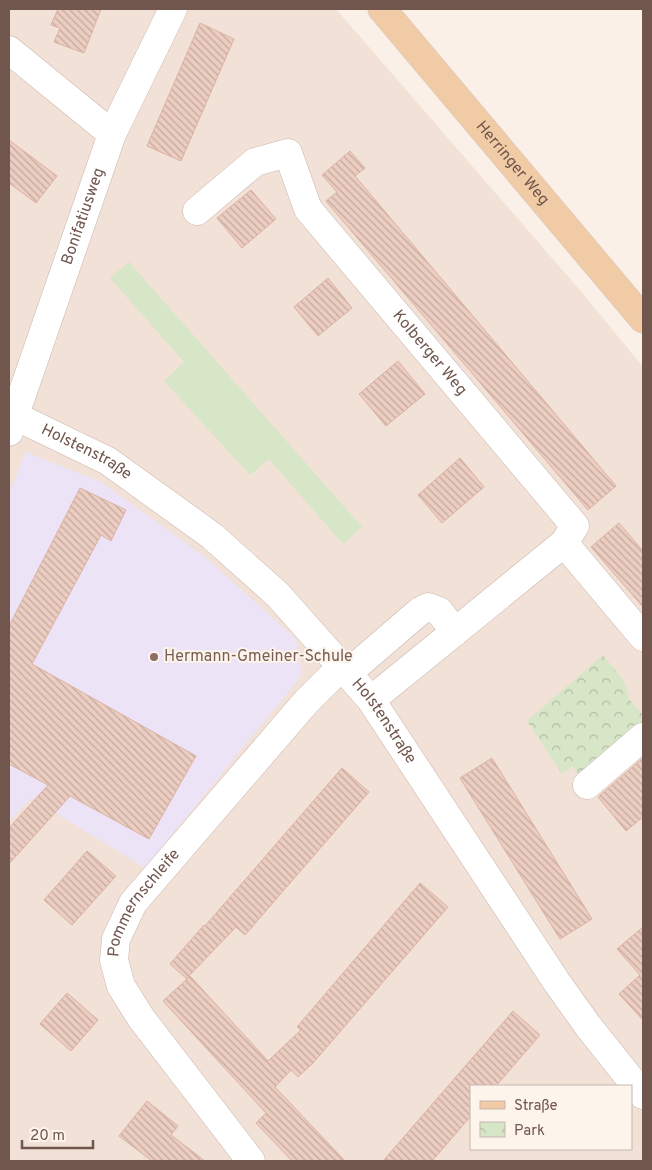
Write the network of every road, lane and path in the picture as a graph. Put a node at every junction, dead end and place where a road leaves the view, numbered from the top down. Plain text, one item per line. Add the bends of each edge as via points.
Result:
1 (173, 9) edge
2 (382, 9) edge
3 (9, 50) edge
4 (112, 134) junction
5 (197, 211) dead end
6 (643, 319) edge
7 (12, 424) edge
8 (564, 543) junction
9 (455, 632) junction
10 (643, 637) edge
11 (345, 669) junction
12 (371, 700) junction
13 (643, 737) edge
14 (587, 785) dead end
15 (643, 1095) edge
16 (251, 1161) edge

1 - 4 street, Bonifatiusweg
2 - 6 main road, Herringer Weg
3 - 4 street
4 - 7 street, Bonifatiusweg
5 - 8 street, Kolberger Weg via 255,162 288,153 308,209 575,526
7 - 11 street, Holstenstraße via 108,461 212,536 278,594
8 - 9 street, Kolberger Weg
8 - 10 street
9 - 11 street via 439,611 428,606
9 - 12 street, Kolberger Weg
11 - 12 street, Holstenstraße
11 - 16 street, Pommernschleife via 306,702 133,903 116,939 114,960 121,986 141,1018
12 - 15 street, Holstenstraße via 556,981
13 - 14 street

